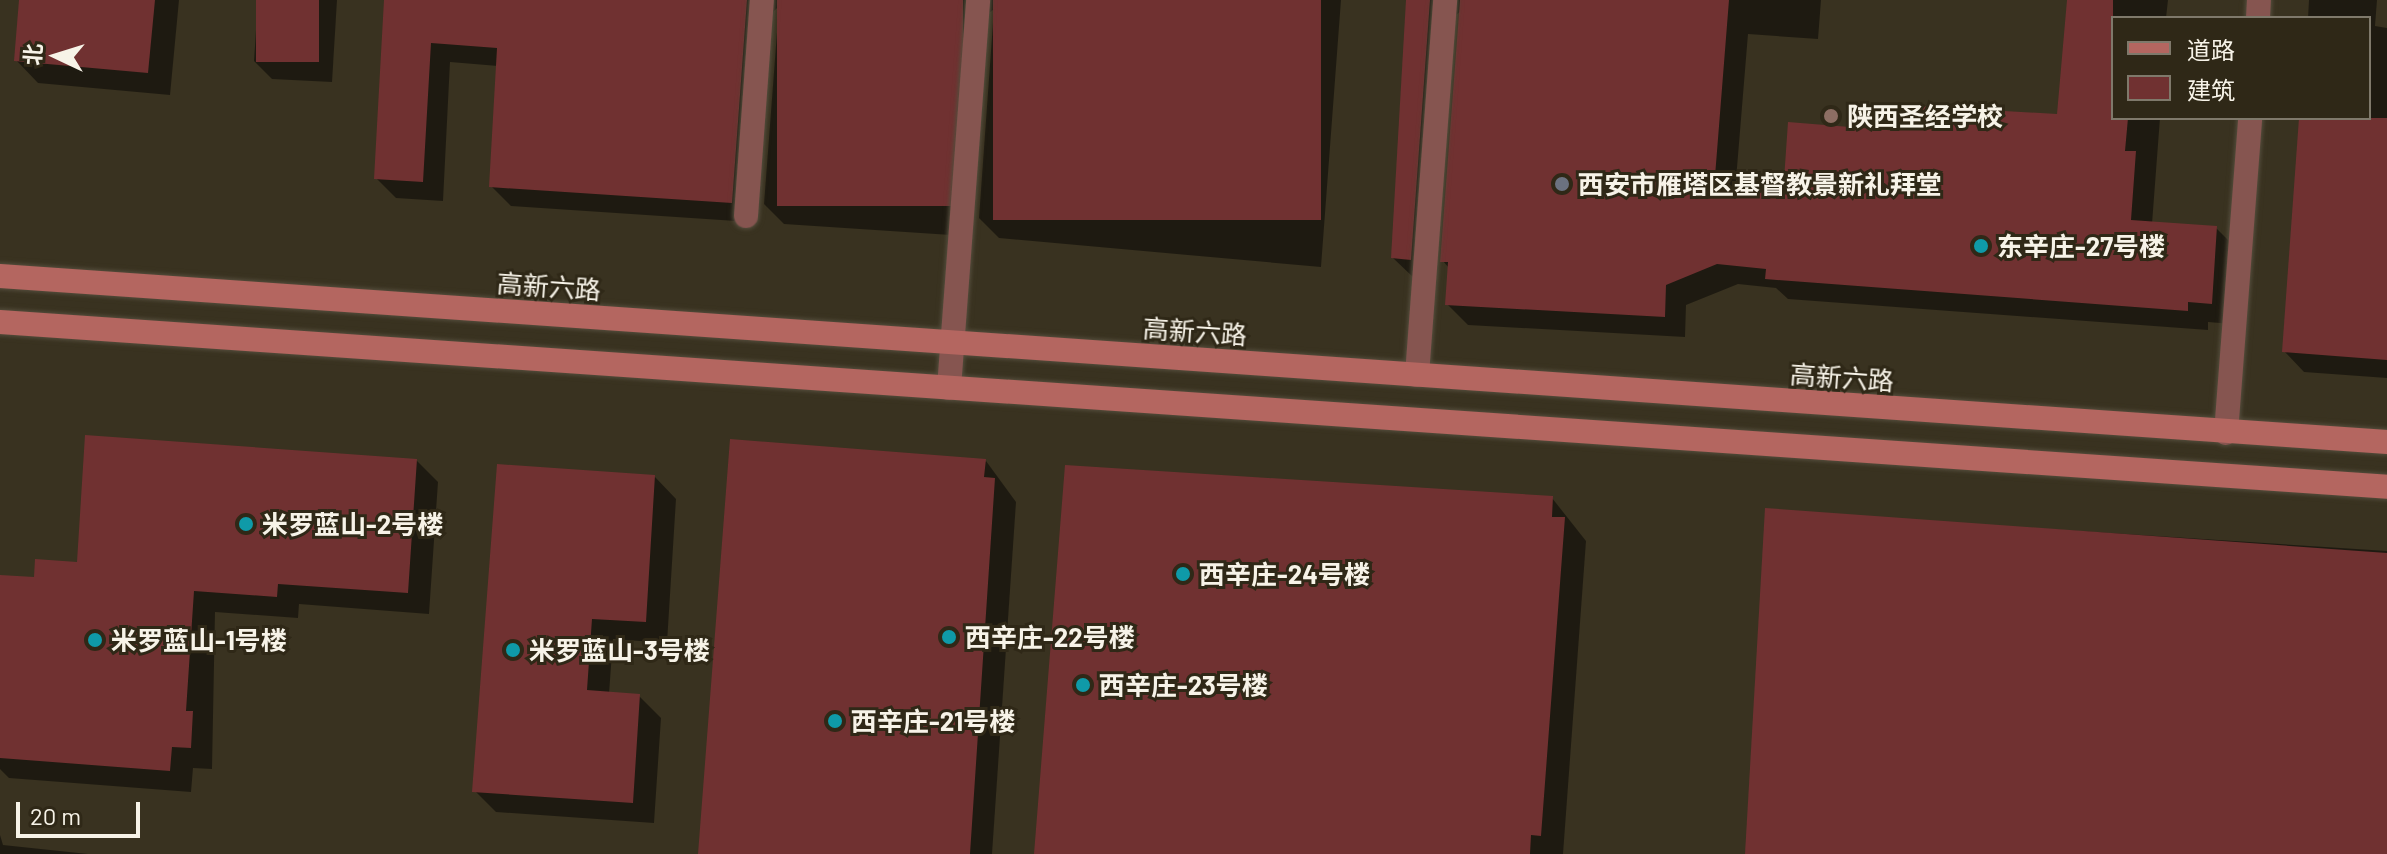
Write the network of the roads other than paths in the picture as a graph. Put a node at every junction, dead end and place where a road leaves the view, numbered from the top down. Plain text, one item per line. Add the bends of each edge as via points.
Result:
1 (762, 0) edge
2 (978, 0) edge
3 (1445, 0) edge
4 (2250, 120) edge
5 (746, 216) dead end
6 (0, 276) edge
7 (0, 322) edge
8 (952, 343) junction
9 (1417, 375) junction
10 (949, 388) junction
11 (2226, 433) junction
12 (2387, 442) edge
13 (2387, 487) edge

1 - 5 street
2 - 8 street
3 - 9 street
4 - 11 street
6 - 8 street, 高新六路
7 - 10 street
8 - 9 street, 高新六路
8 - 10 street
9 - 11 street, 高新六路
10 - 13 street
11 - 12 street, 高新六路

